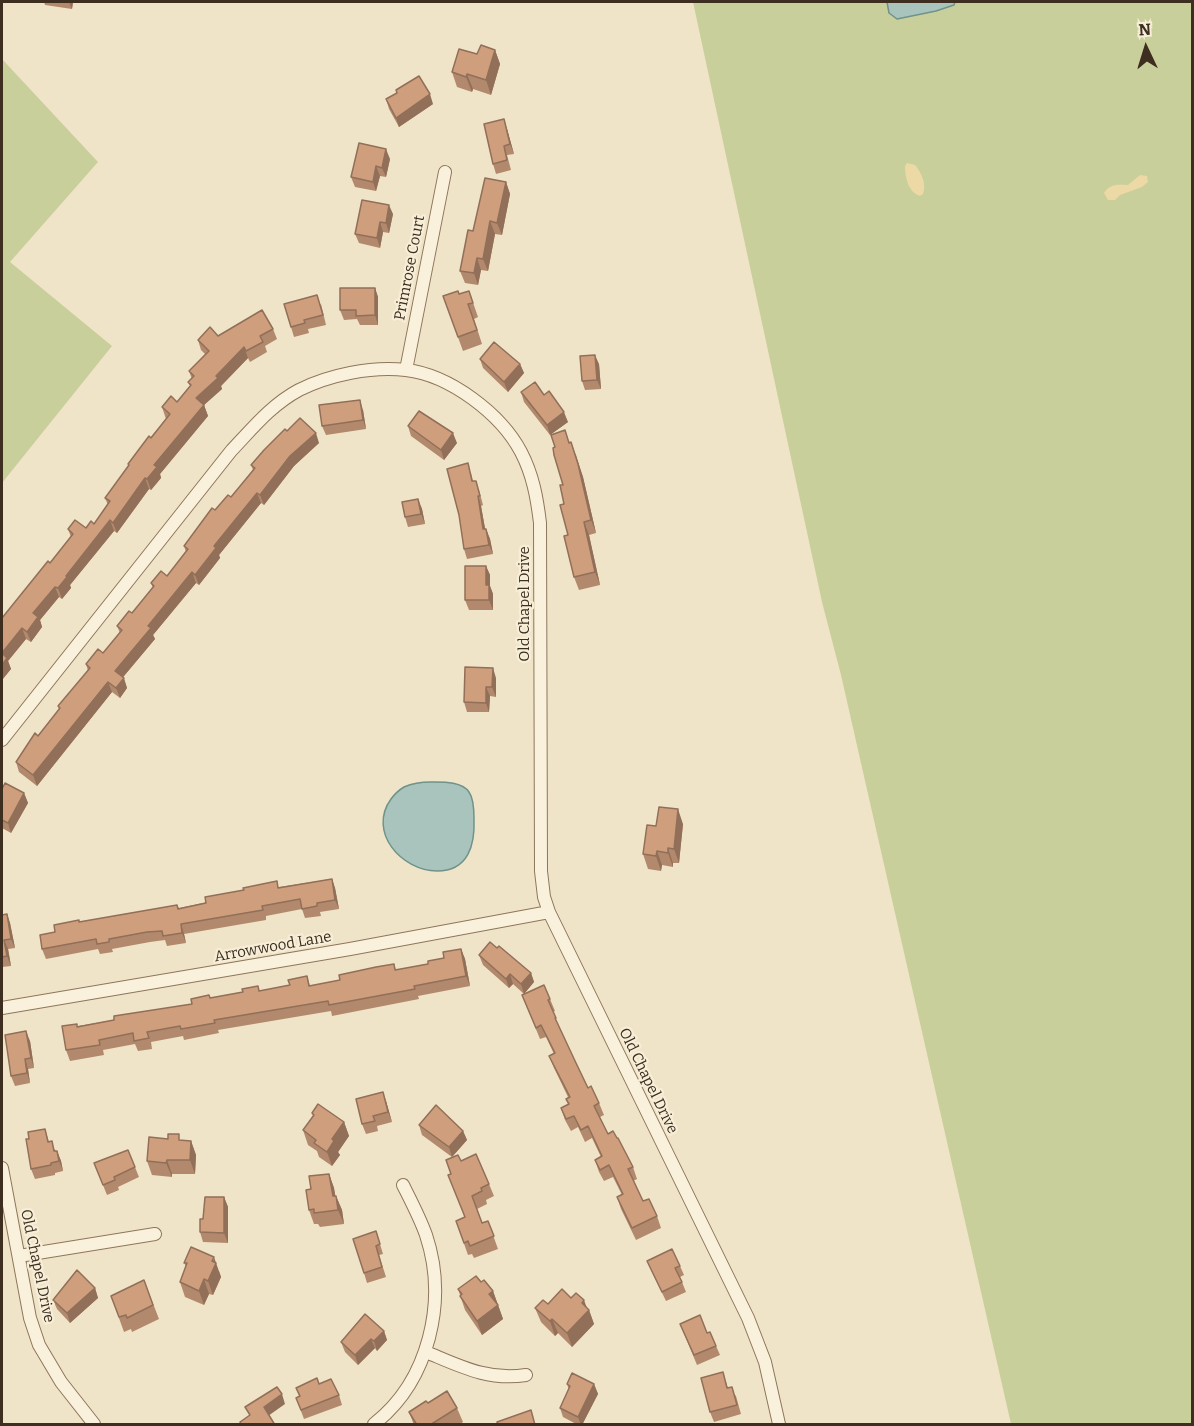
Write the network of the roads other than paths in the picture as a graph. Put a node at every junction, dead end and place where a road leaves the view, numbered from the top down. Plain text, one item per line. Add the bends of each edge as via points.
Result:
1 (445, 172) dead end
2 (406, 370) junction
3 (2, 740) edge
4 (549, 912) junction
5 (2, 1008) edge
6 (2, 1168) edge
7 (402, 1185) dead end
8 (155, 1234) dead end
9 (19, 1256) junction
10 (426, 1352) junction
11 (526, 1375) dead end
12 (94, 1425) edge
13 (374, 1425) edge
14 (779, 1425) edge

1 - 2 street, Primrose Court
2 - 3 street, Old Chapel Drive via 372,370 331,378 297,391 267,412 231,451
2 - 4 street, Old Chapel Drive via 443,381 480,404 510,435 534,484 540,523 541,871
4 - 5 street, Arrowwood Lane
4 - 14 street, Old Chapel Drive via 748,1318 765,1362
6 - 9 street, Old Chapel Drive
7 - 10 street via 426,1236 431,1258 433,1310
8 - 9 street
9 - 12 street, Old Chapel Drive via 39,1345
10 - 11 street via 487,1376
10 - 13 street via 403,1392

